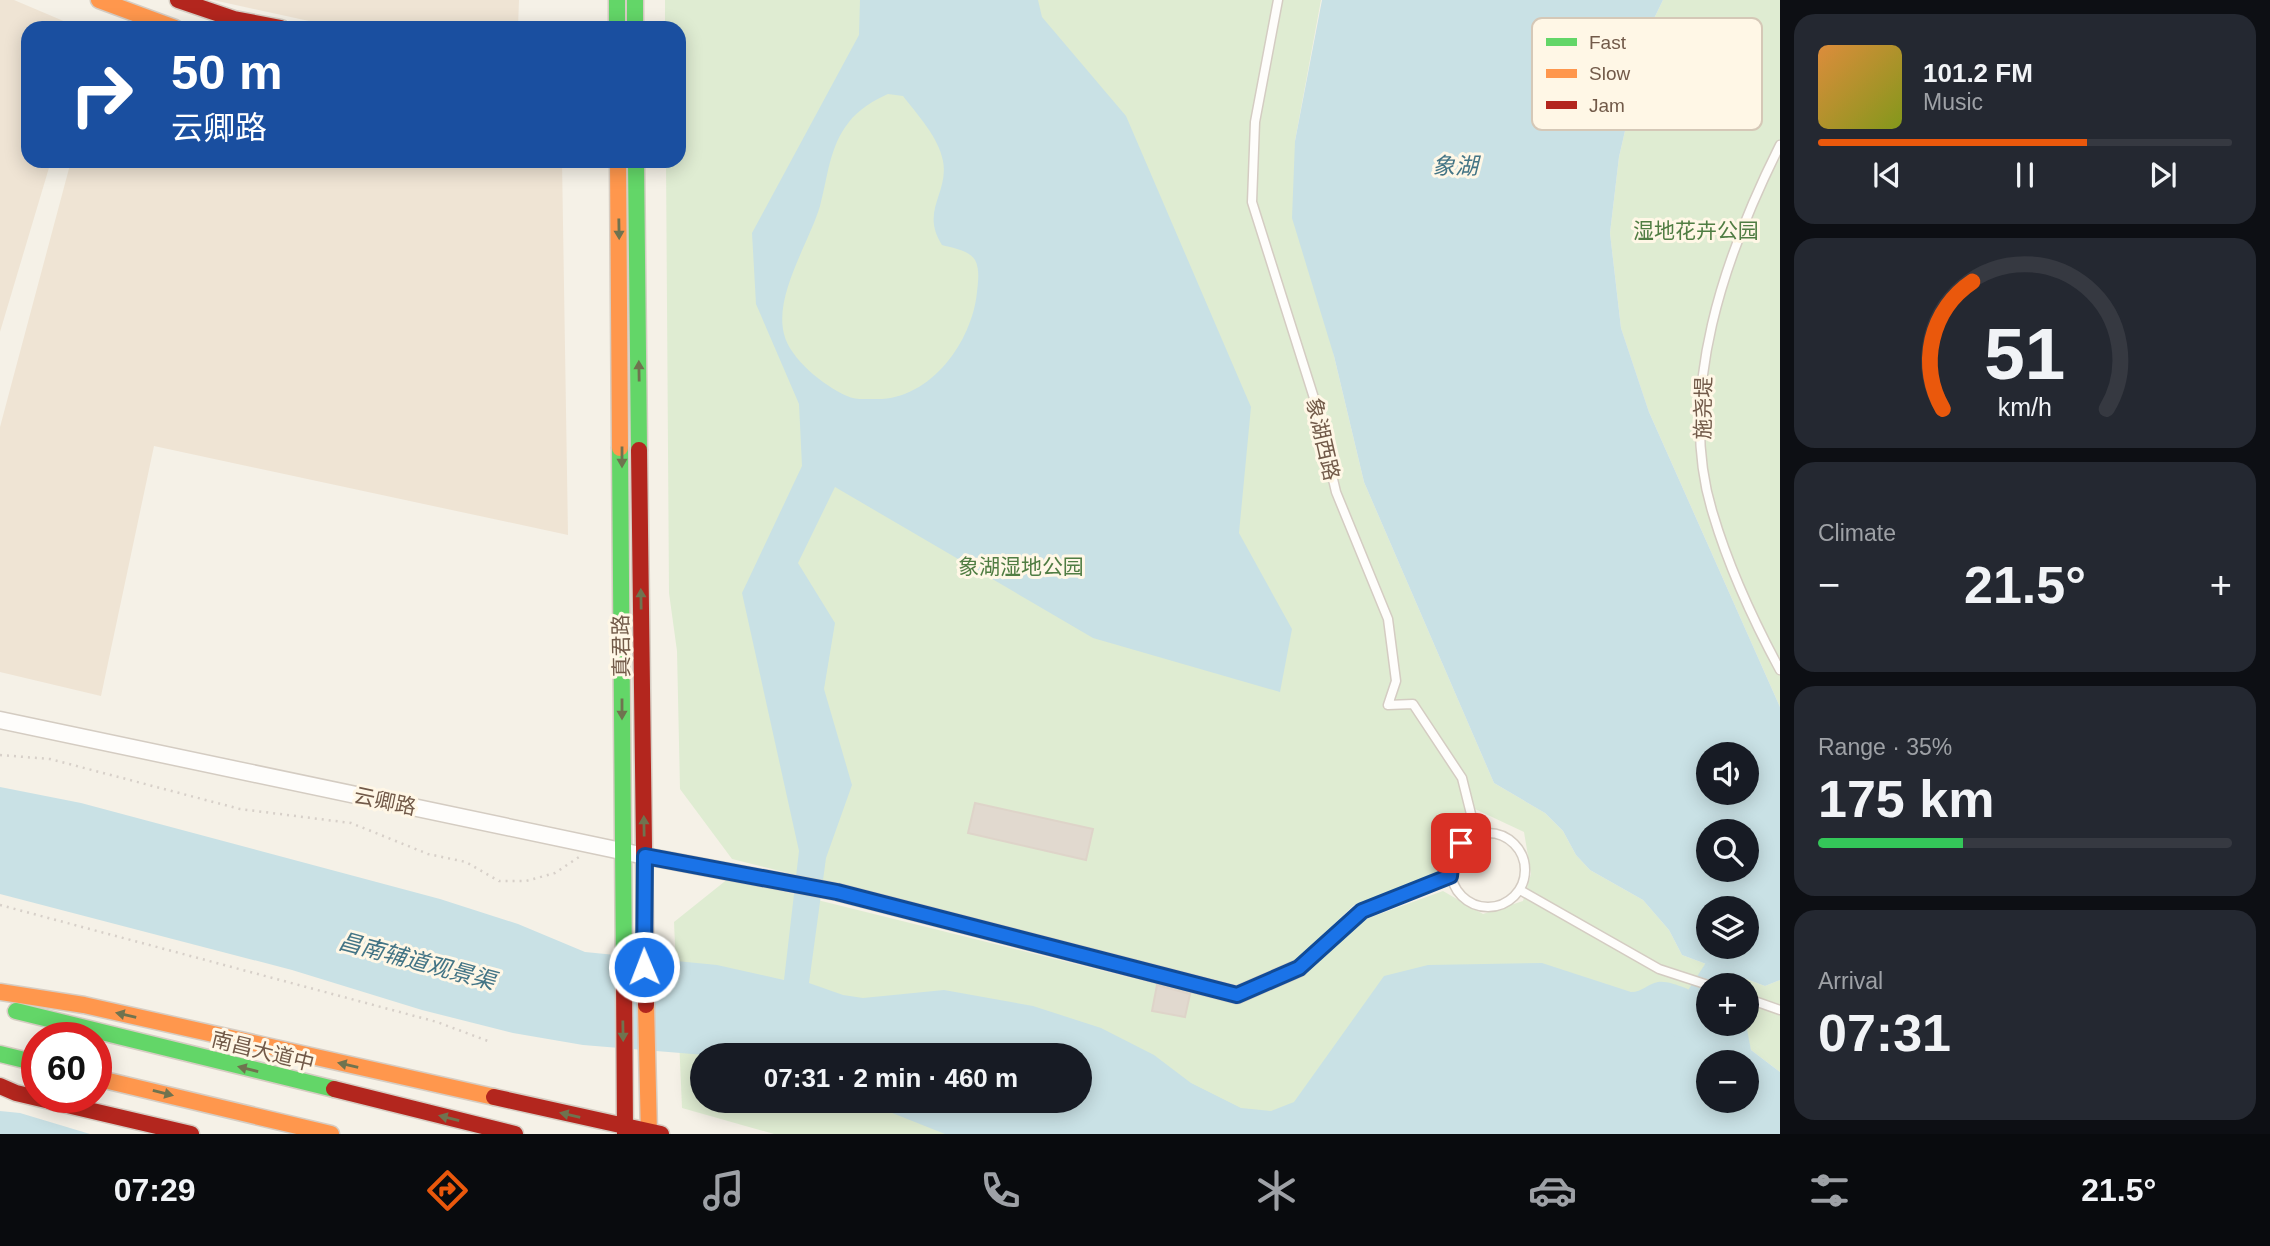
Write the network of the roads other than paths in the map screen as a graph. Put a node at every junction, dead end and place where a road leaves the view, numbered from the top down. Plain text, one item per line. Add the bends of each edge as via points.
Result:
1 (99, 0) edge
2 (178, 0) edge
3 (617, 0) edge
4 (635, 0) edge
5 (1278, 0) edge
6 (156, 21) edge
7 (244, 21) edge
8 (617, 21) edge
9 (635, 21) edge
10 (1780, 145) edge
11 (618, 168) edge
12 (636, 168) edge
13 (1780, 670) edge
14 (0, 720) edge
15 (1476, 834) junction
16 (622, 850) junction
17 (645, 856) junction
18 (1450, 876) junction
19 (1520, 890) junction
20 (1299, 968) joint
21 (1696, 981) edge
22 (0, 992) edge
23 (1759, 1002) edge
24 (0, 1007) edge
25 (1777, 1008) edge
26 (0, 1055) edge
27 (21, 1060) edge
28 (112, 1081) edge
29 (0, 1086) edge
30 (625, 1131) edge
31 (653, 1133) edge
32 (191, 1134) edge
33 (331, 1134) edge
34 (515, 1134) edge

1 - 6 main road
2 - 7 main road
3 - 8 main road
4 - 9 main road
5 - 15 lane, 象湖西路 via 1255,122 1252,202 1314,398 1336,492 1388,619 1396,681 1388,705 1413,704 1462,778
10 - 13 lane, 施尧堤 via 1755,196 1718,295 1703,369 1701,445 1712,512 1752,619
11 -> 16 main road, 真君路
17 -> 12 main road, 真君路
14 - 16 street, 云卿路
15 - 18 lane via 1461,843 1452,858
15 - 19 lane via 1494,833 1511,841 1522,855 1526,873
16 - 17 street, 云卿路
16 -> 30 main road, 真君路
17 - 20 street, 云卿路 via 837,892 1237,995
17 - 31 main road, 真君路 via 646,1062
18 - 19 lane via 1457,893 1471,905 1490,908 1507,903
18 - 20 lane via 1362,911
19 - 21 lane via 1659,969
30 -> 22 main road via 84,1005
23 - 25 lane
34 -> 24 main road, 南昌大道中
26 - 27 main road
28 -> 33 main road
29 - 32 main road
30 - 31 main road

